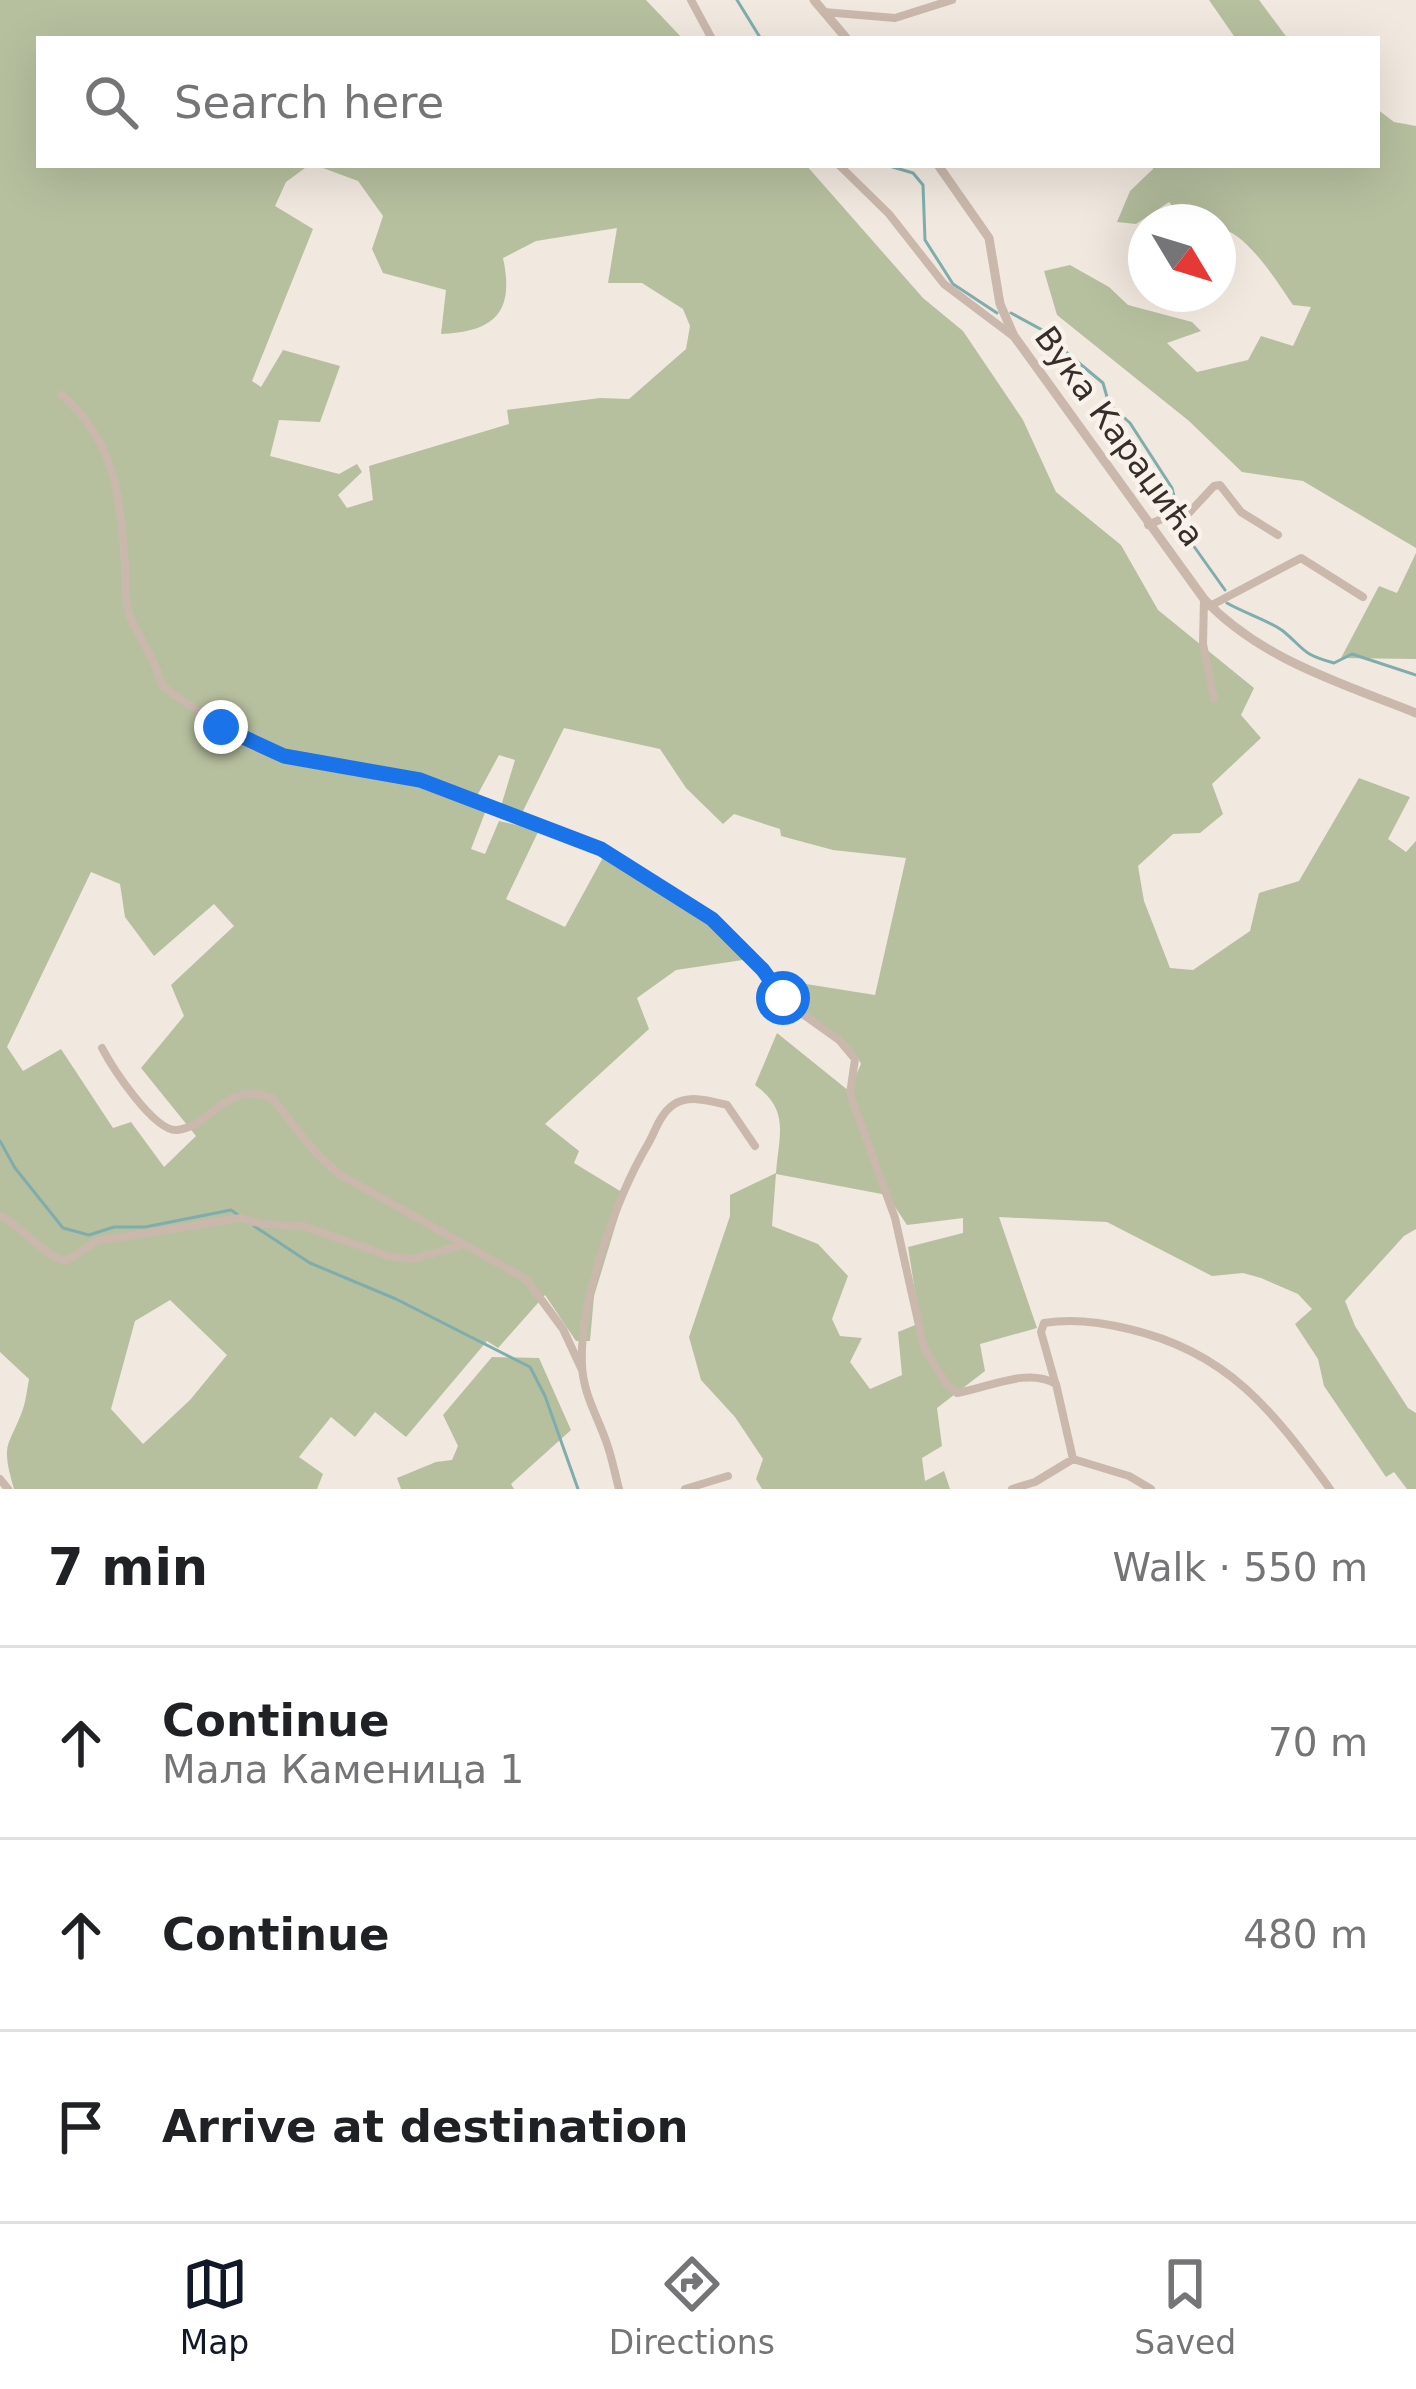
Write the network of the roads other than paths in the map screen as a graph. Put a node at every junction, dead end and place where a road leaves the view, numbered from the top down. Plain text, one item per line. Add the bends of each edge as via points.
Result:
1 (691, 0) edge
2 (814, 0) edge
3 (952, 0) edge
4 (824, 11) junction
5 (710, 36) edge
6 (845, 36) edge
7 (842, 168) edge
8 (940, 168) edge
9 (1014, 337) junction
10 (62, 395) dead end
11 (1148, 525) junction
12 (1278, 535) dead end
13 (1363, 597) dead end
14 (1207, 602) junction
15 (1214, 699) dead end
16 (1416, 712) edge
17 (102, 1048) dead end
18 (755, 1146) dead end
19 (0, 1216) edge
20 (462, 1246) junction
21 (582, 1370) junction
22 (1056, 1384) junction
23 (1073, 1459) junction
24 (728, 1476) dead end
25 (0, 1479) edge
26 (8, 1489) edge
27 (619, 1489) edge
28 (685, 1489) edge
29 (1012, 1489) edge
30 (1151, 1489) edge
31 (1330, 1489) edge

1 - 5 street
2 - 4 street
3 - 4 street via 895,18
4 - 6 street
7 - 9 street via 944,284
8 - 9 street, Вука Караџића via 989,238
9 - 11 street, Вука Караџића
10 - 22 street via 111,460 131,619 162,686 221,727 284,756 420,780 601,849 687,900 855,1059 850,1094 901,1240 924,1348 946,1385 957,1393 1037,1377
11 - 12 street via 1187,515 1220,485 1241,512
11 - 14 street, Вука Караџића
13 - 14 street via 1300,558
14 - 15 street via 1204,644
14 - 16 street, Вука Караџића via 1310,673
17 - 20 street via 165,1127 184,1129 247,1094 272,1098 339,1174
18 - 21 street via 727,1105 698,1098 674,1104 659,1121 616,1208
19 - 20 street via 67,1261 98,1241 241,1218 317,1230 389,1256 413,1259
20 - 21 street via 526,1279
21 - 27 street
22 - 23 street
22 - 31 street via 1044,1323 1083,1321 1179,1342 1238,1378
23 - 29 street
23 - 30 street
24 - 28 street
25 - 26 street

